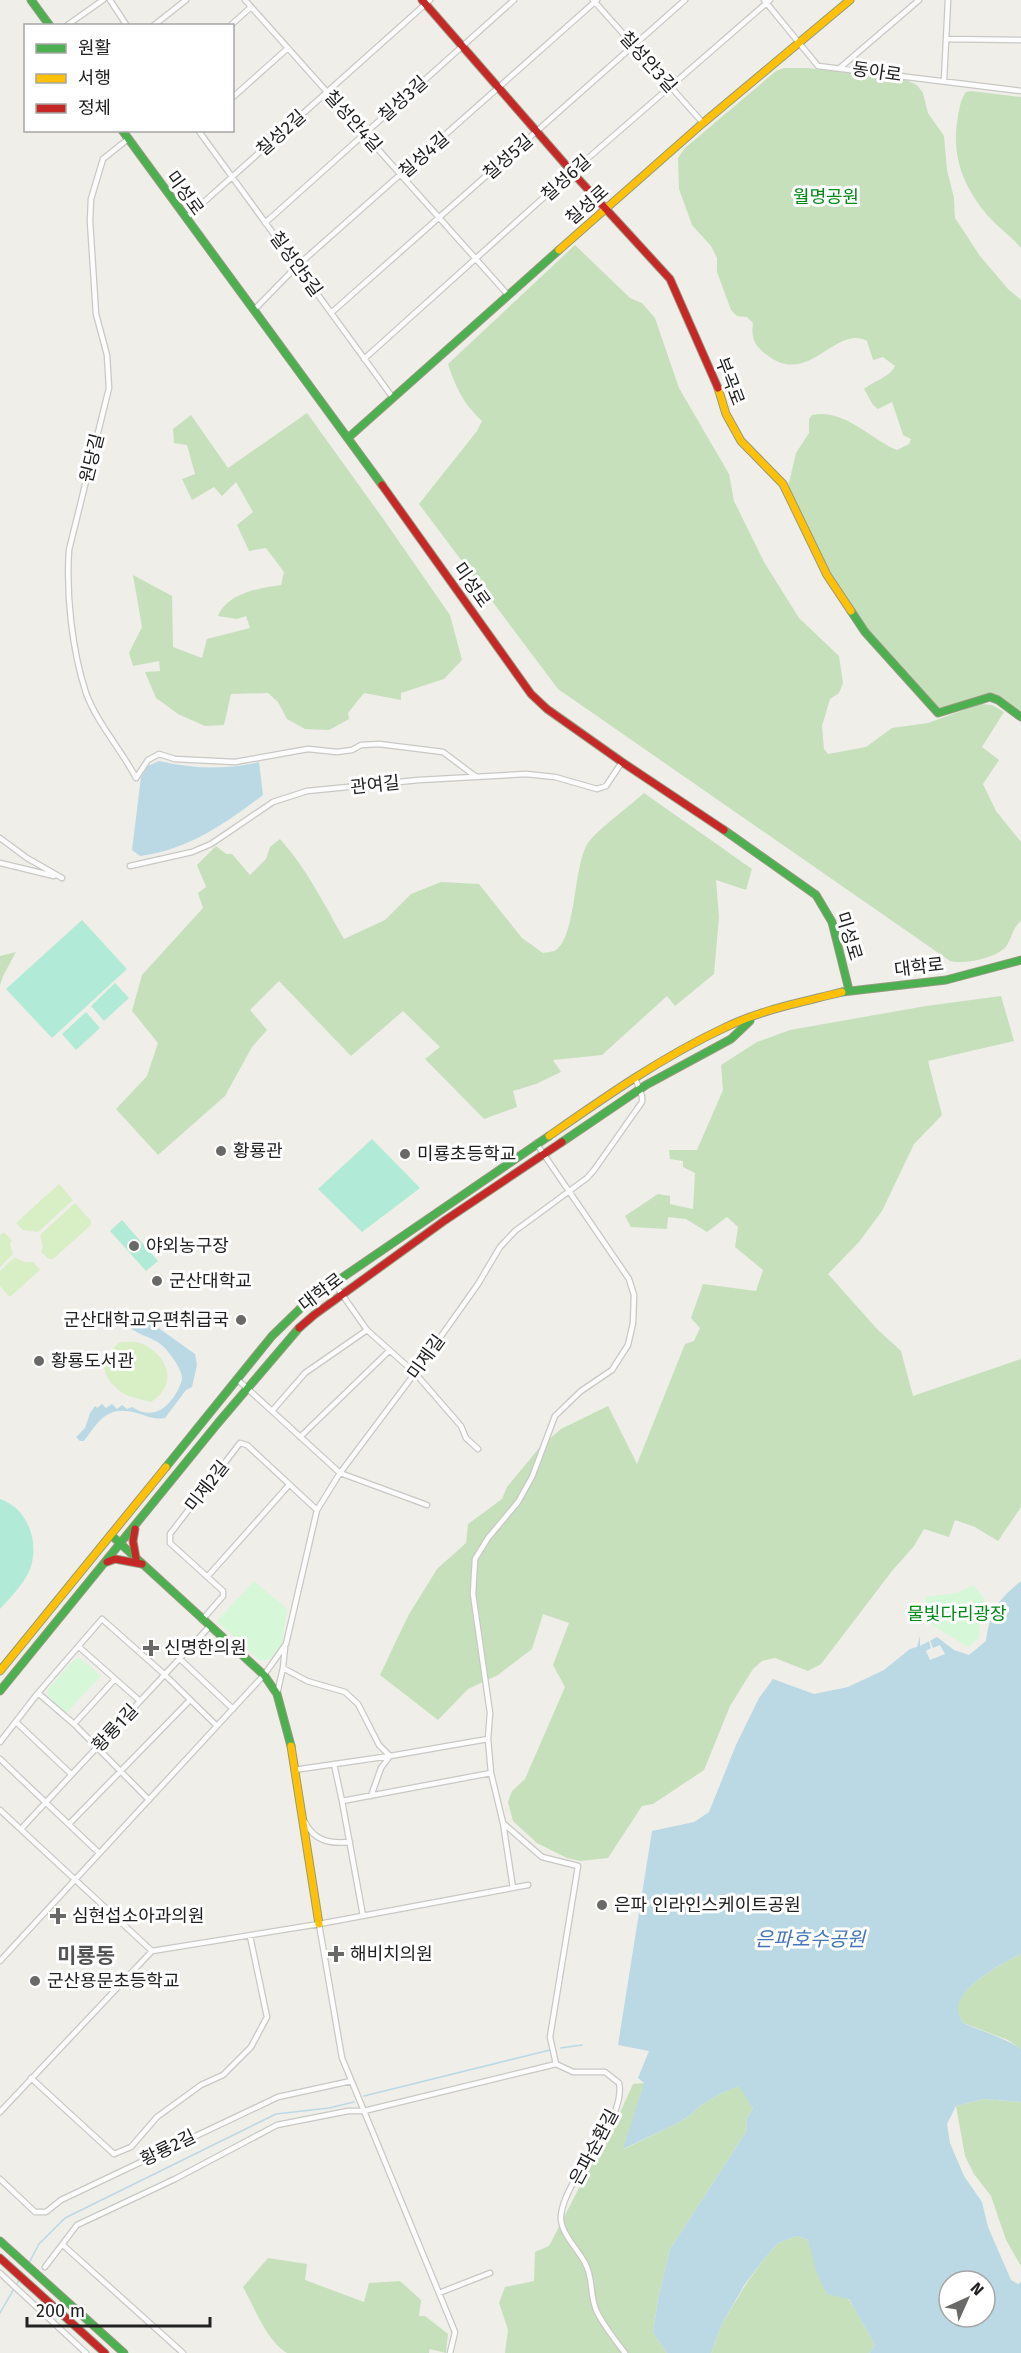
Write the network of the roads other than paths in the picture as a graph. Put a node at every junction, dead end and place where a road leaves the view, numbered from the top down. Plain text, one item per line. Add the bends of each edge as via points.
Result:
1 (31, 0) edge
2 (103, 0) edge
3 (110, 0) edge
4 (186, 0) edge
5 (245, 0) edge
6 (514, 0) edge
7 (685, 0) edge
8 (850, 0) edge
9 (919, 0) edge
10 (948, 0) edge
11 (426, 1) edge
12 (595, 1) edge
13 (767, 1) edge
14 (251, 7) junction
15 (49, 24) edge
16 (69, 24) edge
17 (126, 24) edge
18 (156, 24) edge
19 (232, 24) edge
20 (947, 39) junction
21 (1021, 40) edge
22 (798, 43) junction
23 (633, 45) junction
24 (462, 46) junction
25 (288, 48) junction
26 (841, 67) junction
27 (944, 81) junction
28 (670, 87) junction
29 (499, 88) junction
30 (1021, 91) edge
31 (327, 92) junction
32 (234, 96) edge
33 (703, 123) junction
34 (537, 131) junction
35 (123, 132) edge
36 (199, 132) edge
37 (364, 134) junction
38 (128, 139) junction
39 (572, 172) junction
40 (401, 175) junction
41 (232, 177) junction
42 (606, 208) junction
43 (439, 217) junction
44 (186, 218) junction
45 (265, 223) junction
46 (476, 259) junction
47 (297, 266) junction
48 (508, 295) junction
49 (253, 310) junction
50 (331, 313) junction
51 (364, 359) junction
52 (393, 398) junction
53 (348, 438) junction
54 (1021, 717) edge
55 (622, 762) junction
56 (475, 776) junction
57 (0, 838) edge
58 (0, 862) edge
59 (130, 866) dead end
60 (1021, 960) edge
61 (849, 990) junction
62 (752, 1019) junction
63 (634, 1078) junction
64 (640, 1089) junction
65 (536, 1143) junction
66 (544, 1155) junction
67 (569, 1191) junction
68 (334, 1284) junction
69 (342, 1294) junction
70 (367, 1330) junction
71 (389, 1351) junction
72 (415, 1373) junction
73 (238, 1380) junction
74 (247, 1388) junction
75 (272, 1411) junction
76 (300, 1437) junction
77 (478, 1449) dead end
78 (340, 1473) junction
79 (289, 1485) junction
80 (427, 1505) dead end
81 (317, 1510) junction
82 (137, 1523) junction
83 (111, 1534) junction
84 (120, 1544) junction
85 (139, 1561) junction
86 (104, 1563) junction
87 (208, 1576) junction
88 (202, 1620) junction
89 (209, 1627) junction
90 (286, 1644) junction
91 (79, 1647) junction
92 (179, 1658) junction
93 (284, 1668) junction
94 (0, 1671) edge
95 (164, 1674) junction
96 (264, 1675) junction
97 (115, 1679) junction
98 (0, 1691) edge
99 (38, 1693) junction
100 (278, 1694) junction
101 (190, 1700) junction
102 (140, 1701) junction
103 (233, 1709) junction
104 (16, 1722) junction
105 (74, 1724) junction
106 (217, 1726) junction
107 (488, 1739) junction
108 (0, 1742) edge
109 (97, 1747) junction
110 (390, 1756) junction
111 (0, 1759) edge
112 (334, 1764) junction
113 (121, 1770) junction
114 (294, 1770) junction
115 (491, 1773) junction
116 (71, 1774) junction
117 (371, 1796) junction
118 (149, 1800) junction
119 (342, 1801) junction
120 (47, 1802) junction
121 (0, 1810) edge
122 (303, 1819) junction
123 (503, 1823) junction
124 (69, 1824) junction
125 (21, 1829) junction
126 (350, 1842) junction
127 (99, 1854) junction
128 (76, 1879) junction
129 (528, 1884) dead end
130 (513, 1888) junction
131 (363, 1916) junction
132 (319, 1924) junction
133 (250, 1936) junction
134 (152, 1951) junction
135 (0, 1961) edge
136 (556, 2064) junction
137 (31, 2078) junction
138 (351, 2081) junction
139 (364, 2110) junction
140 (0, 2112) edge
141 (0, 2179) edge
142 (0, 2241) edge
143 (63, 2245) junction
144 (3, 2260) edge
145 (45, 2267) dead end
146 (490, 2273) dead end
147 (1, 2274) edge
148 (439, 2293) junction
149 (86, 2353) edge
150 (105, 2353) edge
151 (124, 2353) edge
152 (183, 2353) edge
153 (450, 2353) edge
154 (625, 2353) edge

1 - 15 main road
2 - 16 street
3 - 17 street
4 - 18 street
5 - 14 street, 칠성안4길
6 - 24 street, 칠성3길
7 - 23 street, 칠성5길
8 - 22 main road, 칠성로
9 - 26 street
10 - 20 street
11 - 24 main road, 부곡로
11 - 31 street, 칠성2길
12 - 23 street, 칠성안3길
12 - 29 street, 칠성4길
13 - 22 street, 동아로
13 - 28 street, 칠성6길
14 - 19 street
14 - 25 street, 칠성안4길
20 - 21 street
20 - 27 street
22 - 26 street, 동아로 via 818,66
22 - 33 main road, 칠성로
23 - 28 street, 칠성안3길
23 - 34 street, 칠성5길
24 - 29 main road, 부곡로
24 - 37 street, 칠성3길
25 - 31 street, 칠성안4길
25 - 32 street
26 - 27 street, 동아로
27 - 30 street, 동아로
28 - 33 street, 칠성안3길
28 - 39 street, 칠성6길
29 - 34 main road, 부곡로
29 - 40 street, 칠성4길
31 - 37 street, 칠성안4길
31 - 41 street, 칠성2길
33 - 42 main road, 칠성로
34 - 39 main road, 부곡로
34 - 43 street, 칠성5길
35 - 38 main road, 미성로
36 - 41 street, 칠성안5길
37 - 40 street, 칠성안4길
37 - 45 street, 칠성3길
38 - 44 main road, 미성로
38 - 56 street, 원당길 via 103,159 91,199 96,314 107,355 109,388 69,550 68,568 71,624 87,694 136,778 148,760 159,754 175,759 235,762 308,749 337,752 379,744 443,752
39 - 42 main road, 부곡로
39 - 46 street, 칠성6길
40 - 43 street, 칠성안4길
40 - 47 street, 칠성4길
41 - 44 street, 칠성2길
41 - 45 street, 칠성안5길
42 - 48 main road, 칠성로
42 - 54 main road, 부곡로 via 670,279 741,441 783,484 833,585 881,652 938,713 990,698
43 - 46 street, 칠성안4길
43 - 50 street, 칠성5길
44 - 49 main road, 미성로
45 - 47 street, 칠성안5길
46 - 48 street, 칠성안4길
46 - 51 street, 칠성6길
47 - 49 street, 칠성4길
47 - 50 street, 칠성안5길
48 - 52 main road, 칠성로
49 - 53 main road, 미성로
50 - 51 street, 칠성안5길
51 - 52 street, 칠성안5길
52 - 53 main road, 칠성로
53 - 55 main road, 미성로 via 531,694
55 - 56 street, 관여길 via 606,786 597,789 555,777
55 - 61 main road, 미성로 via 816,895 832,922
56 - 59 street, 관여길 via 307,791 273,802 211,844
57 - 58 street via 62,879
60 - 61 main road, 대학로 via 946,980
61 - 62 main road, 대학로
62 - 63 main road, 대학로 via 725,1027
62 - 64 main road, 대학로 via 731,1039
63 - 64 street
63 - 65 main road, 대학로
64 - 66 main road, 대학로
64 - 67 street, 미제길 via 638,1110 594,1170
65 - 66 street
65 - 68 main road, 대학로
66 - 67 street
66 - 69 main road, 대학로
67 - 72 street, 미제길 via 500,1246
67 - 107 street via 629,1279 634,1295 633,1323 628,1345 612,1370 581,1391 555,1416 532,1477 476,1560 473,1594 490,1713
68 - 69 street
68 - 73 main road, 대학로 via 290,1317
69 - 70 street
69 - 74 main road, 대학로 via 300,1327
70 - 71 street
70 - 75 street via 305,1373
71 - 72 street
71 - 76 street
72 - 77 street
72 - 78 street, 미제길
73 - 74 street
73 - 83 main road, 대학로
74 - 75 street
74 - 82 main road, 대학로
75 - 76 street
76 - 78 street
78 - 80 street
78 - 81 street, 미제길
79 - 81 street, 미제2길
79 - 87 street
79 - 87 street, 미제2길 via 247,1444 240,1443 170,1534 170,1543
81 - 90 street, 미제길
82 - 84 main road, 대학로
82 - 85 main road via 133,1541
83 - 84 main road
83 - 94 main road, 대학로
84 - 85 main road
84 - 86 main road, 대학로
85 - 86 main road via 115,1559
85 - 88 main road
86 - 98 main road, 대학로
87 - 88 street, 미제2길 via 223,1596
88 - 89 main road
89 - 92 street, 황룡1길
89 - 96 main road
90 - 93 street
90 - 96 street, 미제길
91 - 95 street via 102,1619
91 - 97 street
91 - 99 street
92 - 95 street, 황룡1길
92 - 103 street
93 - 100 street
93 - 110 street via 307,1681 345,1692 358,1704 380,1746
95 - 101 street
95 - 102 street, 황룡1길
96 - 100 main road
96 - 103 street
97 - 102 street
97 - 105 street
99 - 104 street
99 - 105 street
100 - 114 main road
101 - 106 street
101 - 113 street
102 - 109 street, 황룡1길
103 - 106 street
104 - 108 street
104 - 116 street
105 - 109 street
106 - 118 street
107 - 110 street
107 - 115 street
109 - 113 street
109 - 116 street, 황룡1길
110 - 112 street
110 - 117 street
111 - 120 street
112 - 114 street
112 - 119 street
113 - 118 street
113 - 124 street
114 - 122 main road
115 - 117 street
115 - 123 street
116 - 120 street, 황룡1길
117 - 119 street
118 - 127 street
119 - 126 street
120 - 124 street
120 - 125 street, 황룡1길
121 - 125 street
122 - 126 street via 310,1832 324,1841
122 - 132 main road
123 - 130 street
123 - 136 street via 542,1857 578,1866 550,2037
124 - 127 street
125 - 128 street
126 - 131 street
127 - 128 street
128 - 134 street
128 - 135 street
129 - 130 street
130 - 131 street
131 - 132 street
132 - 133 street
132 - 138 street via 342,2058
133 - 134 street
133 - 137 street via 267,2017 258,2036 223,2075 201,2085 158,2117 131,2147 114,2154
134 - 137 street
136 - 139 street
136 - 154 street, 은파순환길 via 573,2072 605,2072 619,2083 621,2094 613,2115 580,2170 561,2215 562,2226 587,2265 596,2311
137 - 140 street
138 - 139 street
138 - 141 street, 황룡2길 via 278,2097 61,2200 46,2212 35,2211
139 - 143 street via 277,2126 77,2225
139 - 148 street
142 - 151 main road
143 - 145 street
143 - 152 street
144 - 150 main road
146 - 148 street
147 - 149 street
148 - 153 street via 454,2331

